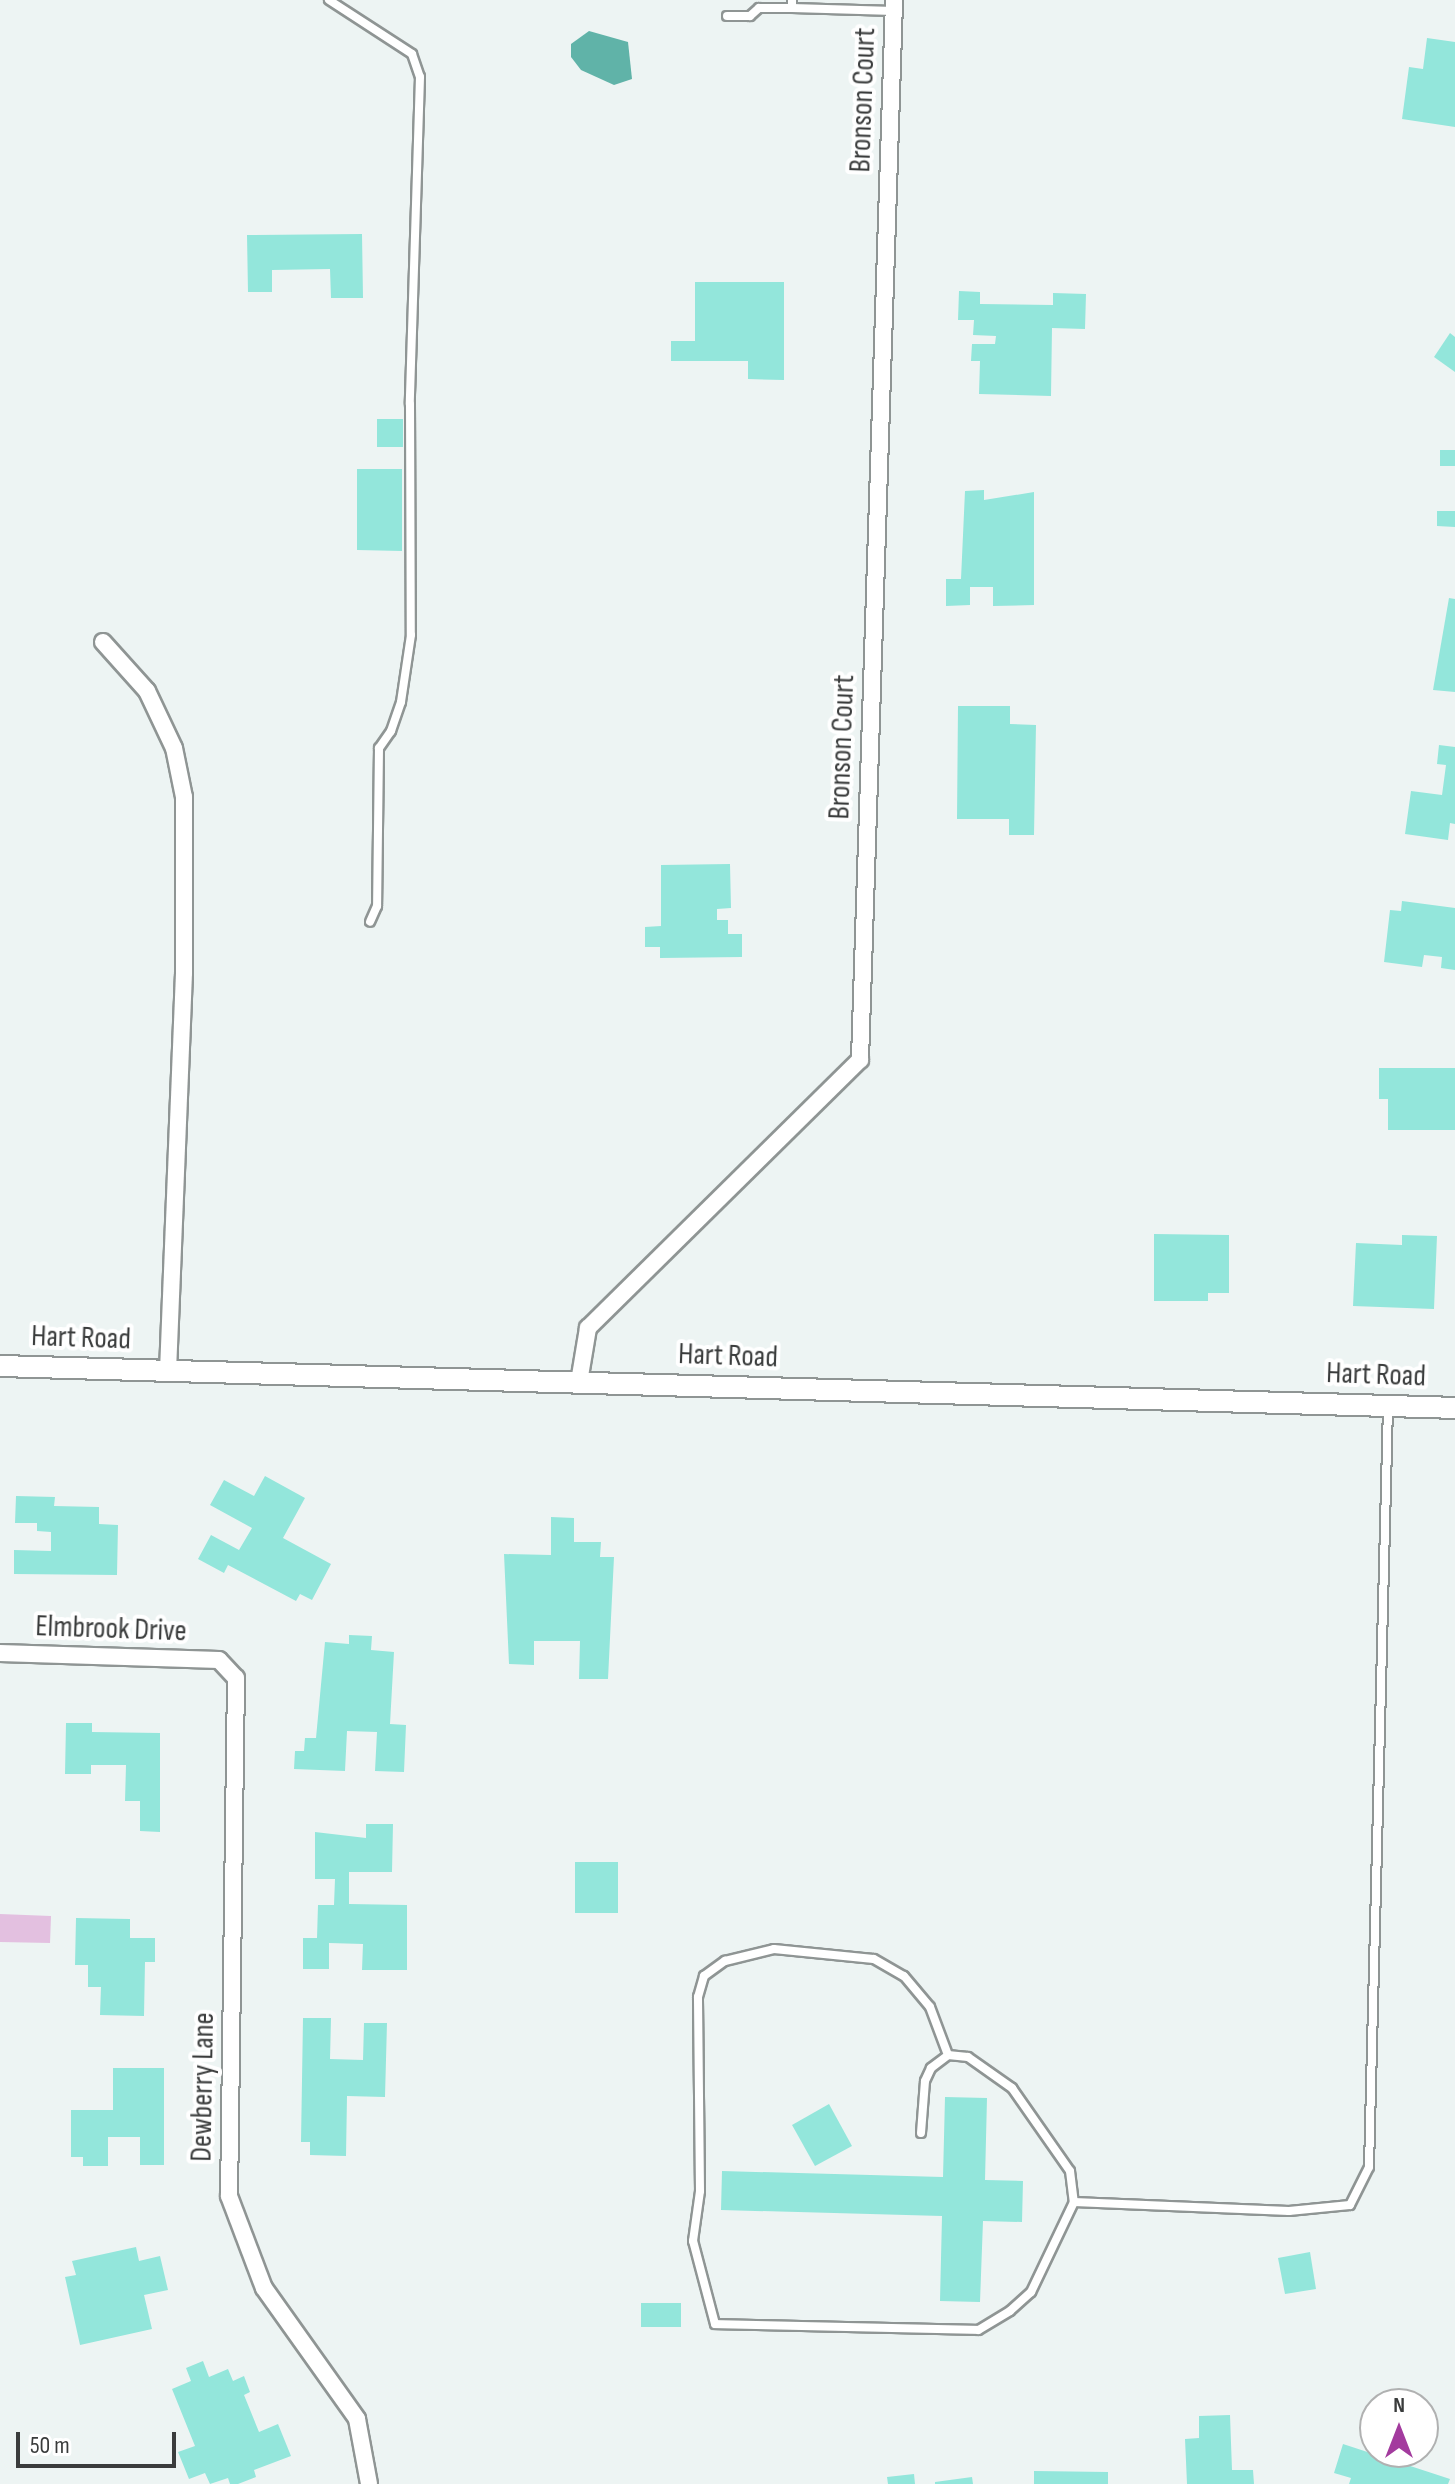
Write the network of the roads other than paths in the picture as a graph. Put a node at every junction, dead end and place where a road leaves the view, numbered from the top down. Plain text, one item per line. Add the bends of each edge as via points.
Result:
1 (329, 0) edge
2 (792, 4) edge
3 (894, 5) edge
4 (727, 16) dead end
5 (103, 642) dead end
6 (370, 922) dead end
7 (0, 1366) edge
8 (168, 1370) junction
9 (579, 1382) junction
10 (1388, 1405) junction
11 (1455, 1408) edge
12 (0, 1653) edge
13 (219, 1660) joint
14 (948, 2055) junction
15 (921, 2133) dead end
16 (1074, 2202) junction
17 (369, 2484) edge

1 - 6 lane via 412,54 420,77 410,404 411,635 401,702 379,748 377,906
2 - 3 lane
2 - 4 lane via 759,8 750,16
3 - 9 street, Bronson Court via 860,1060 588,1328
5 - 8 street via 147,691 174,748 184,797 184,973
7 - 8 street, Hart Road
8 - 9 street, Hart Road
9 - 10 street, Hart Road
10 - 11 street, Hart Road
10 - 16 lane via 1369,2167 1350,2205 1289,2211
12 - 13 street, Elmbrook Drive
13 - 17 street, Dewberry Lane via 236,1678 229,2196 264,2288 357,2419
14 - 15 lane via 931,2068 925,2081
14 - 16 lane via 988,2066 1012,2088 1070,2171
14 - 16 lane via 930,2007 904,1976 874,1959 774,1949 725,1961 704,1976 698,1997 700,2191 693,2241 715,2324 978,2330 1031,2292

